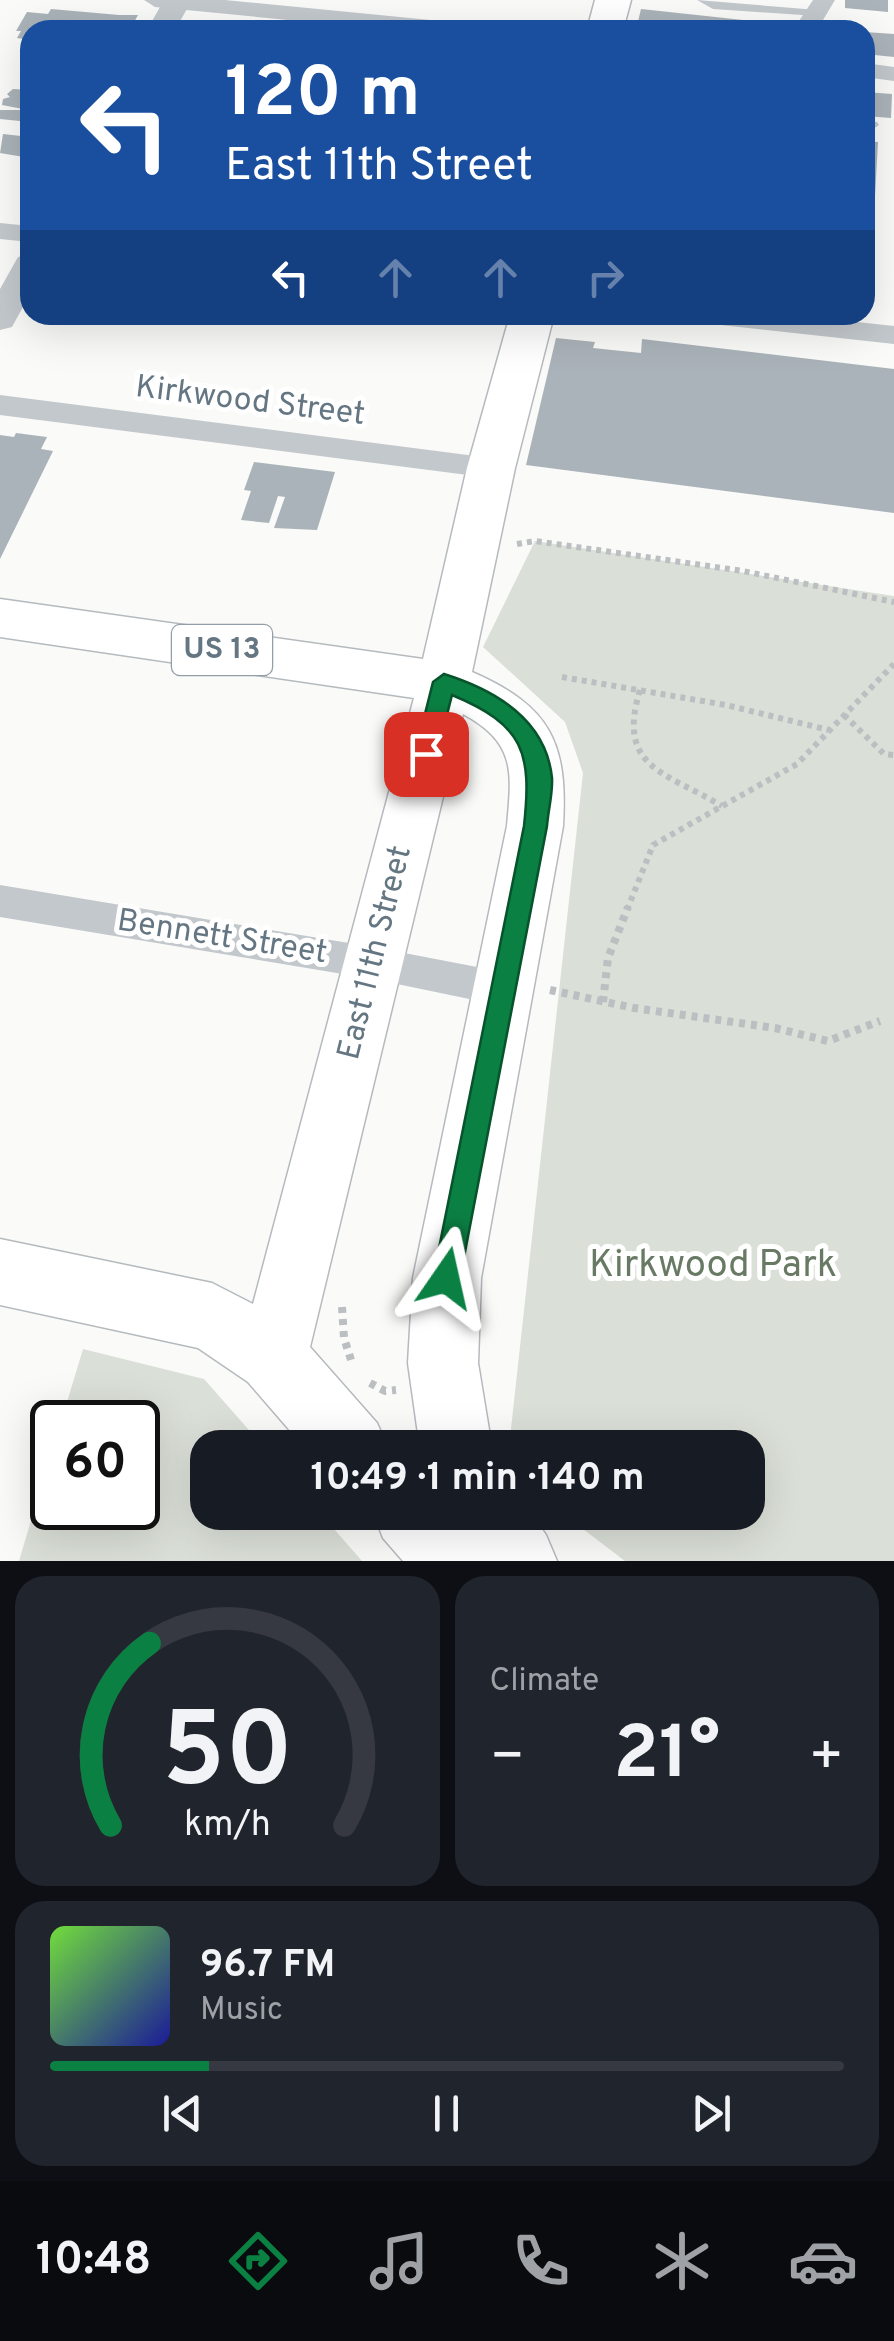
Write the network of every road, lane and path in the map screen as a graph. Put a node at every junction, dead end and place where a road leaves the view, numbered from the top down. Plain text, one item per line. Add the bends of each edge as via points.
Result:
1 (703, 0) edge
2 (170, 1) edge
3 (816, 14) edge
4 (386, 17) edge
5 (20, 282) edge
6 (0, 319) edge
7 (529, 325) edge
8 (803, 325) edge
9 (894, 335) edge
10 (0, 406) edge
11 (491, 468) junction
12 (517, 544) dead end
13 (894, 602) edge
14 (0, 618) edge
15 (894, 664) edge
16 (562, 677) dead end
17 (444, 682) junction
18 (640, 690) junction
19 (844, 715) junction
20 (829, 730) junction
21 (894, 755) edge
22 (722, 806) junction
23 (0, 901) edge
24 (373, 963) junction
25 (526, 990) junction
26 (603, 1002) junction
27 (880, 1021) dead end
28 (0, 1272) edge
29 (342, 1304) dead end
30 (273, 1357) junction
31 (401, 1389) dead end
32 (336, 1430) edge
33 (451, 1430) edge
34 (425, 1530) edge
35 (497, 1530) edge
36 (452, 1561) edge
37 (520, 1561) edge

1 - 3 lane
2 - 4 street
5 - 6 street
7 - 11 main road, East 11th Street
8 - 9 street
10 - 11 street, Kirkwood Street
11 - 17 main road, East 11th Street
12 - 13 path via 536,541 743,571
14 - 17 main road, US 13
15 - 19 path
16 - 18 path
17 - 24 main road, East 11th Street
17 - 25 main road, US 13 via 506,712 526,734 540,778
18 - 20 path
18 - 22 path via 631,724 635,746 649,762
19 - 20 path
19 - 21 path via 884,754
20 - 22 path via 797,764
22 - 26 path via 653,845 608,958
23 - 24 street, Bennett Street
24 - 25 street, Bennett Street
24 - 30 main road, East 11th Street
25 - 26 path
25 - 33 main road, US 13 via 446,1278 441,1342
26 - 27 path via 828,1041
28 - 30 main road via 212,1317
29 - 31 path via 352,1363 385,1391
30 - 32 main road
34 - 36 main road
35 - 37 main road

